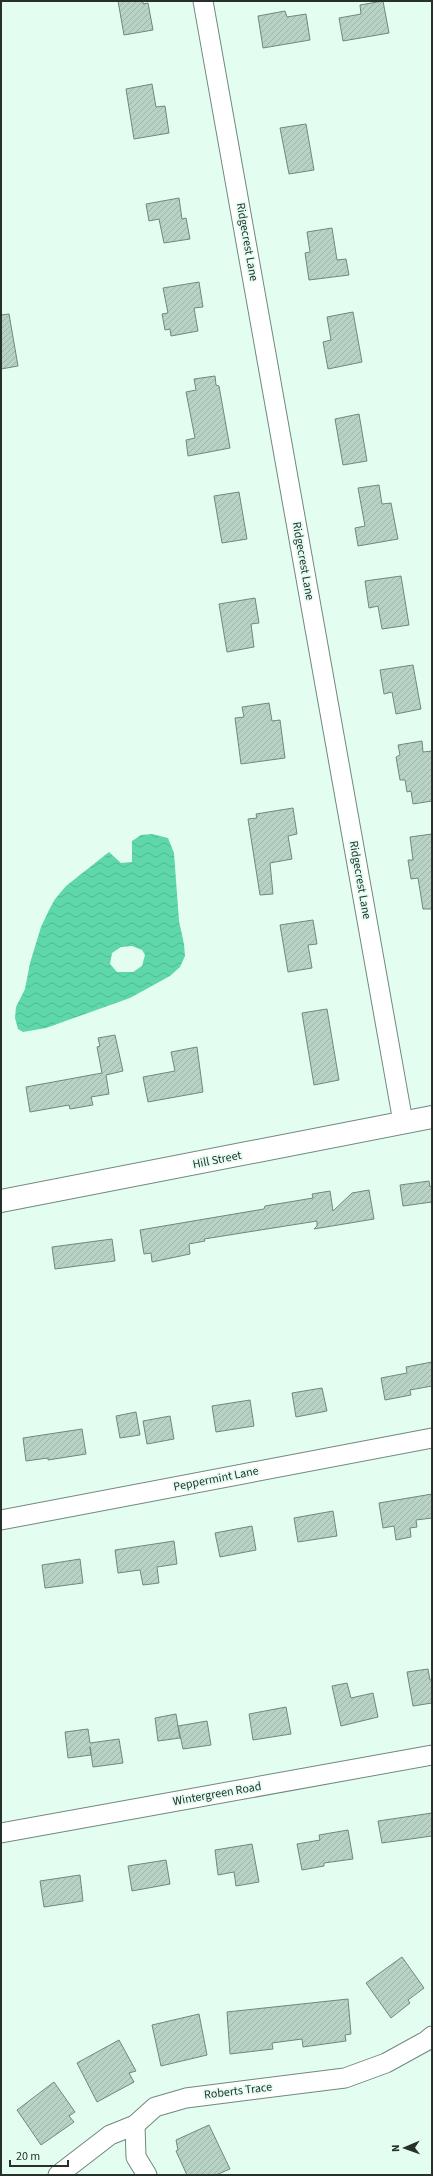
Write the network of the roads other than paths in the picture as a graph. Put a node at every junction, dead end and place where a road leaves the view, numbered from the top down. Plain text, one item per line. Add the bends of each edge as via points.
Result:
1 (204, 1) edge
2 (432, 1117) edge
3 (403, 1122) junction
4 (1, 1201) edge
5 (432, 1438) edge
6 (1, 1520) edge
7 (432, 1755) edge
8 (1, 1832) edge
9 (432, 2036) edge
10 (135, 2125) junction
11 (143, 2172) edge
12 (58, 2175) edge

1 - 3 street, Ridgecrest Lane
2 - 3 street, Hill Street
3 - 4 street, Hill Street
5 - 6 street, Peppermint Lane
7 - 8 street, Wintergreen Road
9 - 10 street, Roberts Trace via 386,2063 345,2078 186,2098 155,2107
10 - 11 street via 136,2157
10 - 12 street, Roberts Trace via 110,2135

